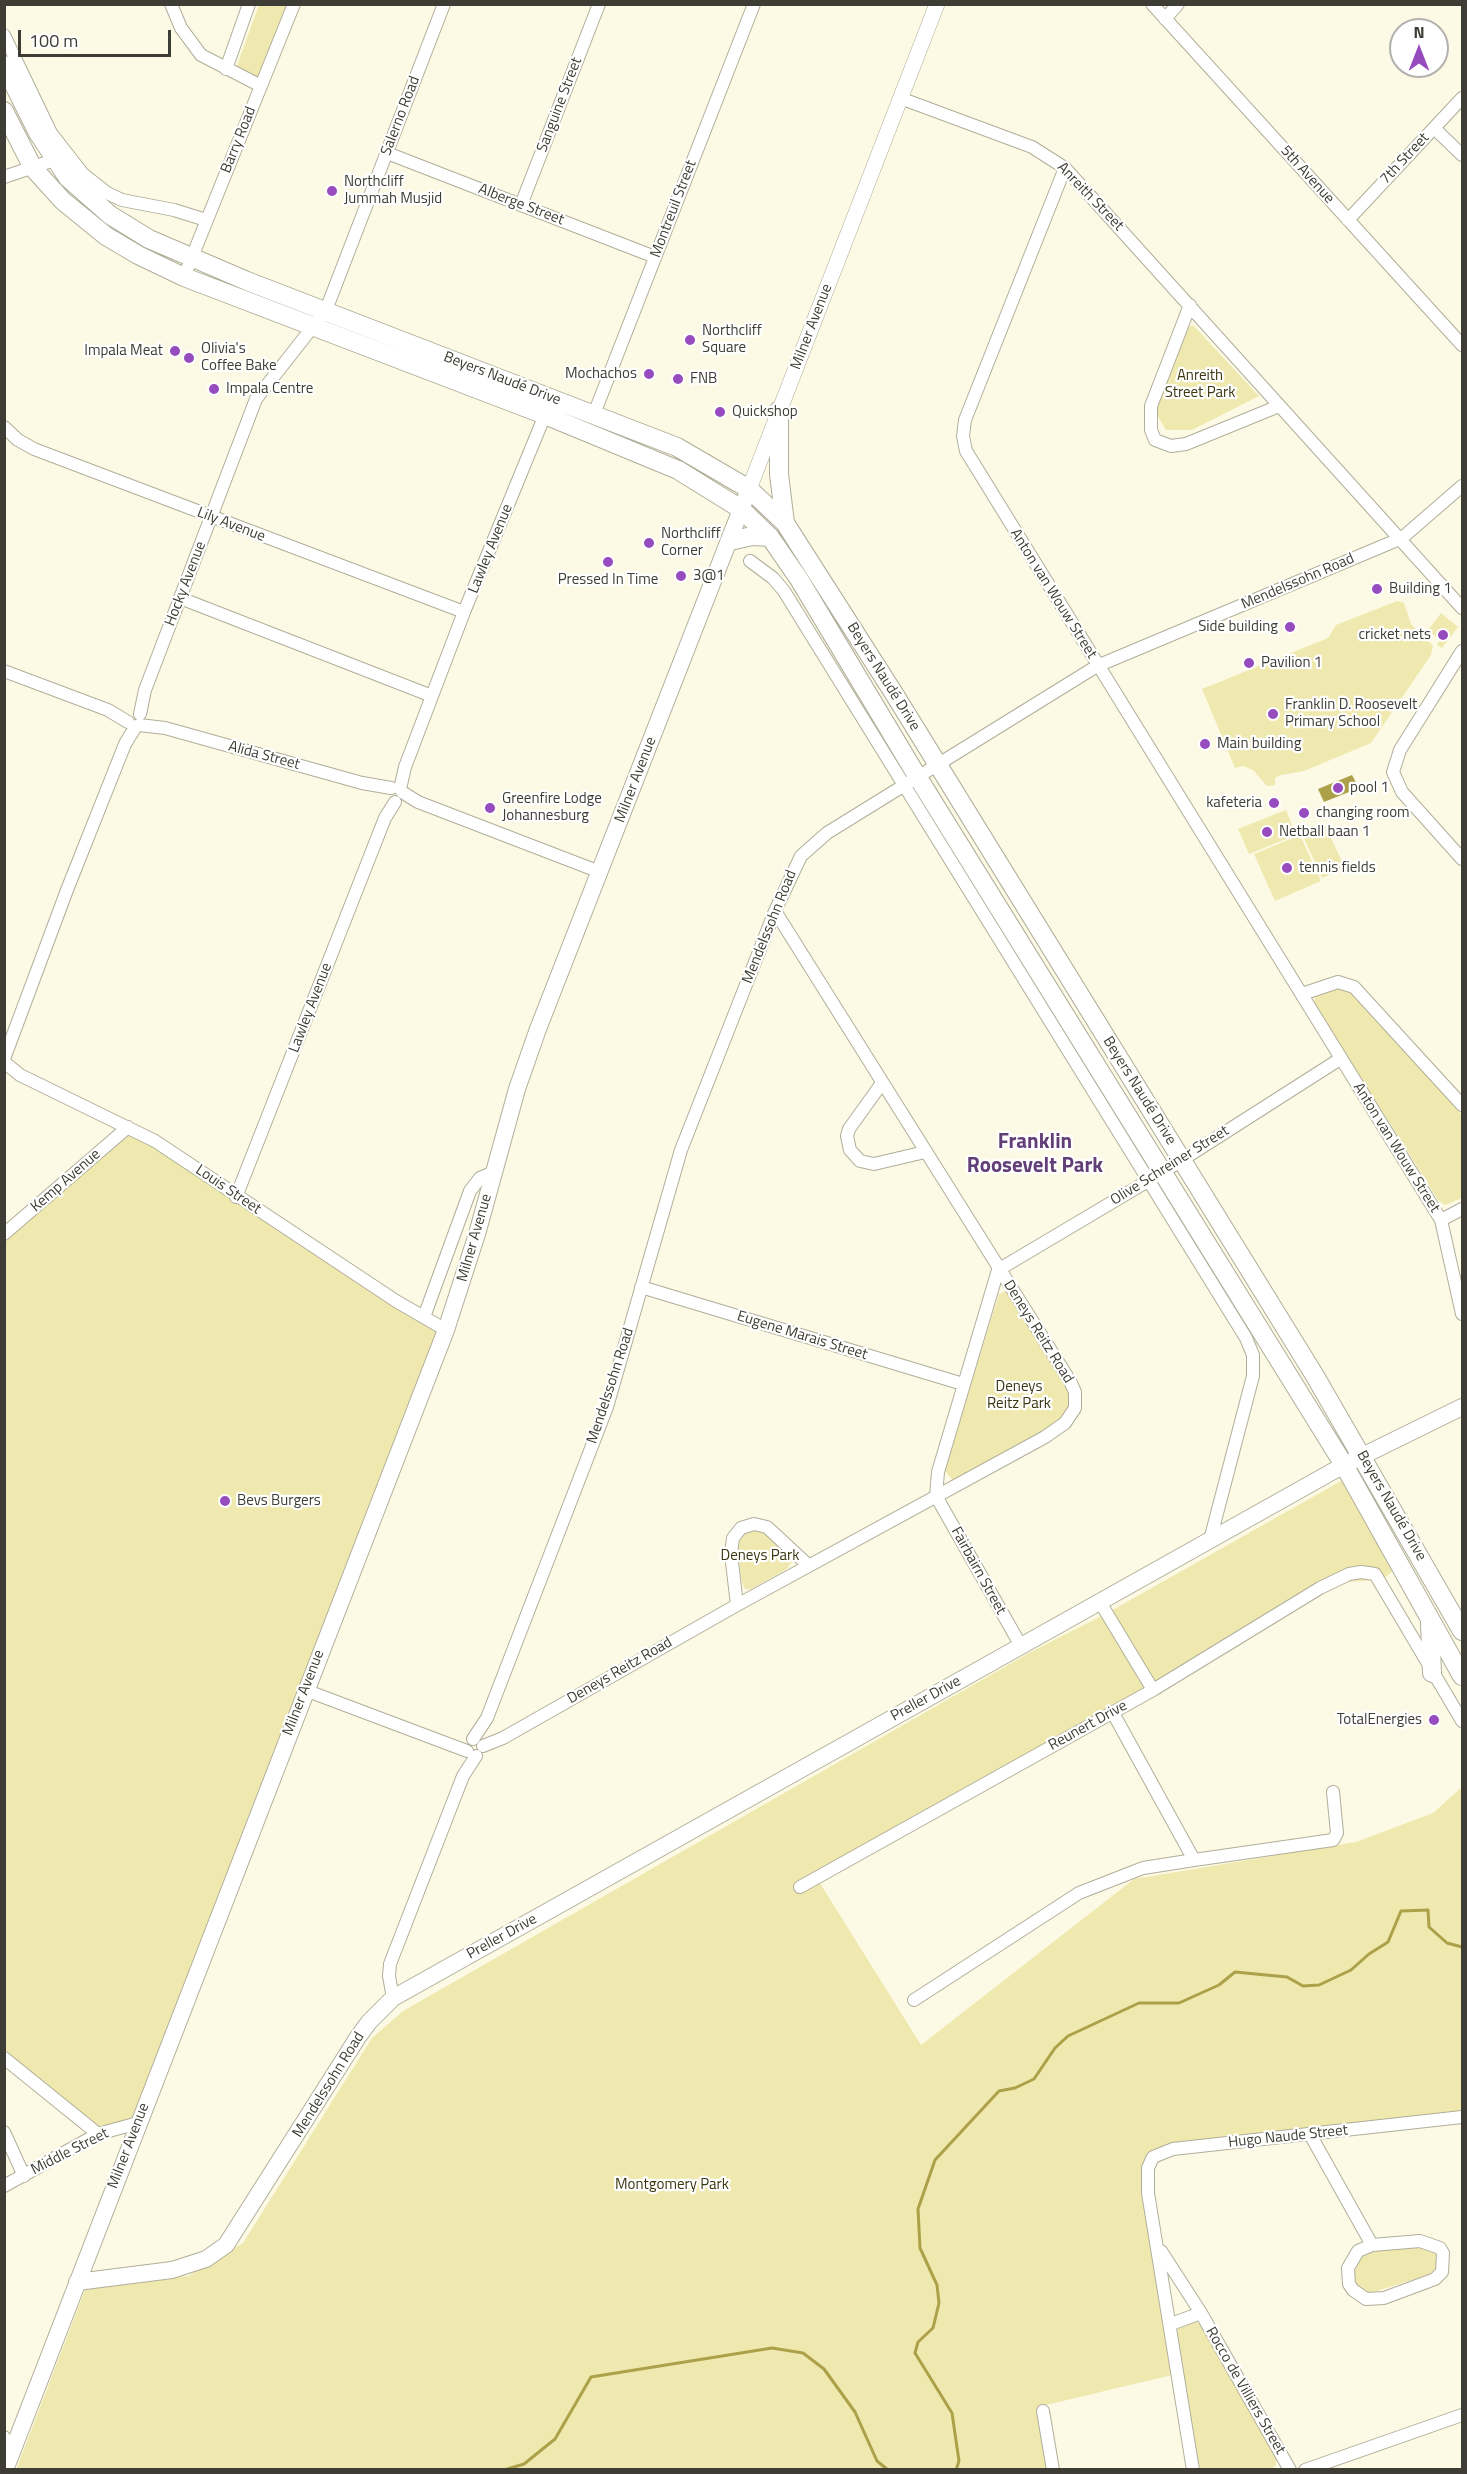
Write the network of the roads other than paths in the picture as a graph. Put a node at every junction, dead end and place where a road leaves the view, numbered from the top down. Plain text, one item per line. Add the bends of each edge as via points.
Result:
1 (171, 4) edge
2 (249, 4) edge
3 (294, 4) edge
4 (444, 4) edge
5 (599, 4) edge
6 (754, 4) edge
7 (937, 4) edge
8 (1152, 4) edge
9 (1178, 4) edge
10 (1165, 19) junction
11 (4, 35) edge
12 (4, 65) edge
13 (226, 69) junction
14 (261, 86) junction
15 (900, 98) junction
16 (1462, 98) edge
17 (4, 111) edge
18 (1434, 128) junction
19 (387, 153) junction
20 (1462, 155) edge
21 (54, 160) junction
22 (33, 168) junction
23 (1065, 168) junction
24 (4, 177) edge
25 (521, 205) junction
26 (206, 220) junction
27 (1348, 220) junction
28 (655, 257) junction
29 (191, 258) junction
30 (184, 277) junction
31 (1190, 305) junction
32 (321, 318) junction
33 (1462, 345) edge
34 (548, 406) junction
35 (1279, 406) junction
36 (779, 410) junction
37 (594, 414) junction
38 (4, 427) edge
39 (1462, 486) edge
40 (749, 489) junction
41 (741, 509) junction
42 (211, 517) junction
43 (785, 523) junction
44 (770, 537) junction
45 (1402, 538) junction
46 (730, 541) junction
47 (750, 561) dead end
48 (180, 598) junction
49 (1462, 608) edge
50 (464, 612) junction
51 (1462, 651) edge
52 (1097, 666) junction
53 (4, 671) edge
54 (432, 696) junction
55 (135, 719) junction
56 (936, 765) junction
57 (911, 781) junction
58 (394, 794) junction
59 (1462, 859) edge
60 (600, 872) junction
61 (775, 911) junction
62 (1302, 994) junction
63 (1341, 1059) junction
64 (4, 1060) edge
65 (882, 1083) junction
66 (1462, 1105) edge
67 (128, 1127) junction
68 (925, 1152) junction
69 (1182, 1160) junction
70 (494, 1172) junction
71 (1155, 1176) junction
72 (236, 1197) junction
73 (1462, 1209) edge
74 (1441, 1220) junction
75 (4, 1234) edge
76 (998, 1270) junction
77 (642, 1287) junction
78 (1462, 1314) edge
79 (424, 1317) junction
80 (446, 1330) junction
81 (963, 1384) junction
82 (1462, 1407) edge
83 (1362, 1456) junction
84 (1344, 1465) junction
85 (936, 1496) junction
86 (1210, 1540) junction
87 (809, 1566) junction
88 (1100, 1602) junction
89 (737, 1605) junction
90 (1430, 1618) junction
91 (1462, 1631) edge
92 (1021, 1646) junction
93 (1432, 1673) junction
94 (1462, 1674) edge
95 (305, 1690) junction
96 (1153, 1690) junction
97 (1113, 1713) junction
98 (1462, 1721) edge
99 (475, 1748) junction
100 (1333, 1792) dead end
101 (1194, 1860) junction
102 (800, 1887) dead end
103 (393, 1998) junction
104 (914, 2000) dead end
105 (4, 2058) edge
106 (1462, 2117) edge
107 (138, 2122) junction
108 (4, 2132) edge
109 (98, 2134) junction
110 (1311, 2136) junction
111 (24, 2176) junction
112 (4, 2186) edge
113 (1148, 2193) joint
114 (1158, 2245) junction
115 (1372, 2246) junction
116 (77, 2282) junction
117 (1201, 2313) junction
118 (1171, 2324) junction
119 (1043, 2411) dead end
120 (1462, 2415) edge
121 (8, 2444) edge
122 (5, 2469) edge
123 (1053, 2469) edge
124 (1193, 2469) edge
125 (1290, 2469) edge
126 (1305, 2469) edge

1 - 13 street via 193,47 207,60
2 - 13 street
3 - 14 street, Barry Road
4 - 19 street, Salerno Road
5 - 25 street, Sanguine Street
6 - 28 street, Montreuil Street
7 - 15 street, Milner Avenue
8 - 10 street, 5th Avenue
9 - 10 street
10 - 27 street, 5th Avenue
11 - 26 street via 51,133 83,174 122,200
12 - 21 main road, Beyers Naudé Drive
13 - 14 street
14 - 26 street, Barry Road
15 - 23 street, Anreith Street via 1032,147
15 - 36 street, Milner Avenue
16 - 18 street, 7th Street
17 - 22 main road, Beyers Naudé Drive
18 - 20 street
18 - 27 street, 7th Street
19 - 25 street, Alberge Street
19 - 32 street, Salerno Road
21 - 22 street
21 - 29 main road, Beyers Naudé Drive via 110,215
22 - 24 street
22 - 30 main road, Beyers Naudé Drive via 63,201 106,236
23 - 31 street, Anreith Street
23 - 52 street, Anton van Wouw Street via 965,420 963,436 970,460
25 - 28 street, Alberge Street
26 - 29 street, Barry Road
27 - 33 street, 5th Avenue
28 - 37 street, Montreuil Street
29 - 30 street, Barry Road
29 - 32 main road, Beyers Naudé Drive
30 - 32 main road, Beyers Naudé Drive
31 - 35 street, Anreith Street
31 - 35 street via 1152,406 1150,424 1155,440 1171,446 1186,444
32 - 34 main road, Beyers Naudé Drive
32 - 42 street, Hocky Avenue via 260,392
34 - 37 main road, Beyers Naudé Drive
34 - 41 main road, Beyers Naudé Drive via 678,470
34 - 50 street, Lawley Avenue
35 - 45 street, Anreith Street
36 - 40 street, Milner Avenue
36 - 43 main road via 779,474
37 - 40 main road, Beyers Naudé Drive via 694,455
38 - 42 street, Lily Avenue via 34,449
39 - 45 street, Mendelssohn Road
40 - 41 main road, Milner Avenue
40 - 43 main road, Beyers Naudé Drive
41 - 44 main road, Beyers Naudé Drive
41 - 46 main road, Milner Avenue
42 - 48 street, Hocky Avenue
42 - 50 street, Lily Avenue
43 - 56 main road, Beyers Naudé Drive
44 - 46 main road
44 - 57 main road, Beyers Naudé Drive via 800,579
45 - 49 street, Anreith Street
45 - 52 street, Mendelssohn Road
46 - 60 main road, Milner Avenue
47 - 57 street, Beyers Naudé Drive via 774,578 784,591
48 - 54 street
48 - 55 street, Hocky Avenue
50 - 54 street, Lawley Avenue
51 - 59 street via 1395,758 1393,772 1402,792
52 - 56 street, Mendelssohn Road
52 - 62 street, Anton van Wouw Street
53 - 55 street, Alida Street
54 - 58 street, Lawley Avenue
55 - 58 street, Alida Street
55 - 64 street, Hocky Avenue
56 - 57 street, Mendelssohn Road
56 - 69 main road, Beyers Naudé Drive
57 - 61 street, Mendelssohn Road via 814,842 797,862
57 - 71 main road, Beyers Naudé Drive
58 - 60 street, Alida Street
58 - 72 street, Lawley Avenue
60 - 70 main road, Milner Avenue via 538,1029
61 - 65 street, Deneys Reitz Road
61 - 77 street, Mendelssohn Road via 681,1150
62 - 63 street, Anton van Wouw Street
62 - 66 street via 1338,982 1354,987
63 - 69 street, Olive Schreiner Street
63 - 74 street, Anton van Wouw Street
64 - 67 street, Louis Street via 20,1076
65 - 68 street, Deneys Reitz Road
65 - 68 street via 849,1129 850,1150 860,1161 874,1164
67 - 72 street, Louis Street via 171,1151
67 - 75 street, Kemp Avenue
68 - 76 street, Deneys Reitz Road
69 - 71 street, Olive Schreiner Street
69 - 83 main road, Beyers Naudé Drive
70 - 79 street via 480,1178 470,1191
70 - 80 main road, Milner Avenue
71 - 76 street, Olive Schreiner Street
71 - 84 main road, Beyers Naudé Drive
71 - 86 street, Beyers Naudé Drive via 1253,1355 1253,1376
72 - 79 street, Louis Street
73 - 74 street
74 - 78 street, Anton van Wouw Street
76 - 81 street, Deneys Reitz Road
76 - 85 street, Deneys Reitz Road via 1070,1381 1075,1408 1056,1431
77 - 81 street, Eugene Marais Street
77 - 99 street, Mendelssohn Road via 607,1407 487,1718 487,1729
79 - 80 street, Louis Street
80 - 95 main road, Milner Avenue
81 - 85 street, Deneys Reitz Road via 938,1473
82 - 83 main road, Preller Drive
83 - 84 main road, Preller Drive
83 - 91 main road, Beyers Naudé Drive
84 - 86 main road, Preller Drive
84 - 90 main road, Beyers Naudé Drive
85 - 87 street, Deneys Reitz Road
85 - 92 street, Fairbairn Street
86 - 88 main road, Preller Drive
87 - 89 street, Deneys Reitz Road
87 - 89 street via 767,1527 754,1524 741,1528 733,1538 730,1554
88 - 92 main road, Preller Drive
88 - 96 street
89 - 99 street, Deneys Reitz Road via 496,1745
90 - 93 main road
90 - 94 main road, Beyers Naudé Drive
92 - 103 main road, Preller Drive
93 - 96 street, Reunert Drive via 1375,1574 1361,1572 1320,1588
93 - 98 street
95 - 99 street via 445,1743
95 - 107 main road, Milner Avenue
96 - 97 street, Reunert Drive
97 - 101 street
97 - 102 street, Reunert Drive
99 - 103 street, Mendelssohn Road via 390,1964
100 - 101 street via 1337,1833 1333,1840
101 - 104 street via 1143,1868 1079,1893
103 - 116 main road, Mendelssohn Road via 358,2037 226,2245 191,2265
105 - 109 street
106 - 110 street, Hugo Naude Street
107 - 109 street, Middle Street
107 - 116 main road, Milner Avenue
108 - 111 street
109 - 111 street, Middle Street
110 - 113 street, Hugo Naude Street via 1164,2151 1150,2162
110 - 115 street
111 - 112 street, Middle Street
113 - 114 street, Rocco de Villiers Street
114 - 117 street, Rocco de Villiers Street
114 - 118 street, Rocco de Villiers Street
115 - 115 street via 1431,2243 1443,2253 1442,2272 1435,2279 1384,2298 1366,2299 1349,2284 1347,2268 1358,2251
116 - 121 main road, Milner Avenue
117 - 118 street, Rocco de Villiers Street
117 - 125 street, Rocco de Villiers Street
118 - 124 street, Rocco de Villiers Street
119 - 123 street
120 - 126 street
121 - 122 main road, Milner Avenue

